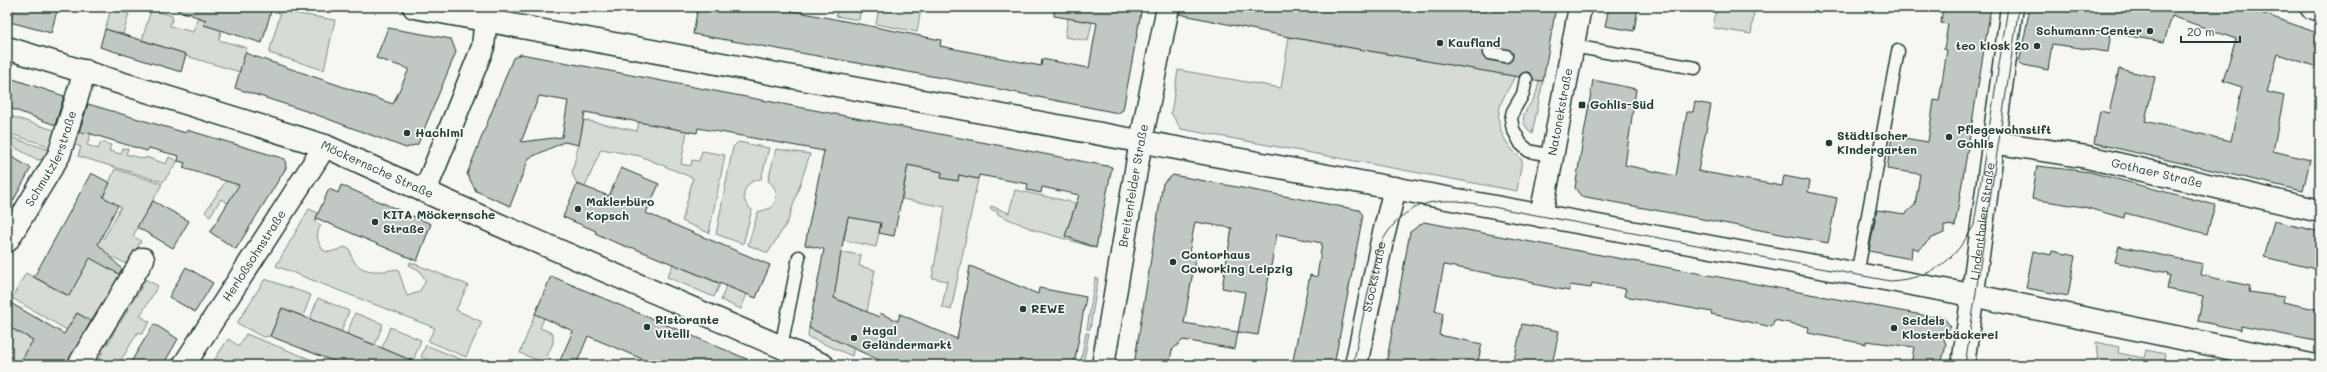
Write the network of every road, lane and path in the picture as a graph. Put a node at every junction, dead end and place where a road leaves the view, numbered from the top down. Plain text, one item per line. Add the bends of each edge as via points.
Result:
1 (414, 7) edge
2 (1168, 7) edge
3 (1580, 7) edge
4 (2012, 7) edge
5 (2311, 7) edge
6 (2320, 10) edge
7 (486, 14) edge
8 (1573, 46) junction
9 (7, 48) edge
10 (1898, 51) dead end
11 (1489, 52) dead end
12 (1506, 56) dead end
13 (1695, 68) dead end
14 (85, 71) junction
15 (1526, 79) dead end
16 (1141, 141) junction
17 (1992, 142) junction
18 (325, 146) junction
19 (1553, 156) junction
20 (1395, 188) junction
21 (425, 191) junction
22 (2320, 212) edge
23 (1542, 216) junction
24 (7, 241) edge
25 (799, 257) dead end
26 (143, 259) dead end
27 (1857, 275) junction
28 (1971, 295) junction
29 (781, 347) junction
30 (2242, 358) edge
31 (813, 363) edge
32 (79, 365) edge
33 (184, 365) edge
34 (1104, 365) edge
35 (1356, 365) edge
36 (1963, 365) edge
37 (2311, 365) edge

1 - 7 street
2 - 16 street, Breitenfelder Straße
3 - 8 street, Natonekstraße
4 - 17 street, Lindenthaler Straße
5 - 6 street
7 - 16 street
7 - 21 street via 483,47
8 - 13 lane
8 - 19 street, Natonekstraße
9 - 14 street, Möckernsche Straße
10 - 27 lane
11 - 12 lane
14 - 18 street, Möckernsche Straße
14 - 24 street, Schmutzlerstraße via 59,155
15 - 19 lane via 1523,94 1513,111 1512,129 1520,144 1529,152
16 - 20 street
16 - 34 street, Breitenfelder Straße
17 - 22 street, Gothaer Straße via 2087,157
17 - 28 street, Lindenthaler Straße
18 - 21 street, Möckernsche Straße
18 - 33 street, Herloßsohnstraße
19 - 23 street, Natonekstraße
20 - 23 street
20 - 35 street, Stockstraße
21 - 29 street, Möckernsche Straße
23 - 27 street
25 - 29 lane
26 - 32 street
27 - 28 street
28 - 30 street
28 - 36 street, Lindenthaler Straße
29 - 31 street, Möckernsche Straße
30 - 37 street

